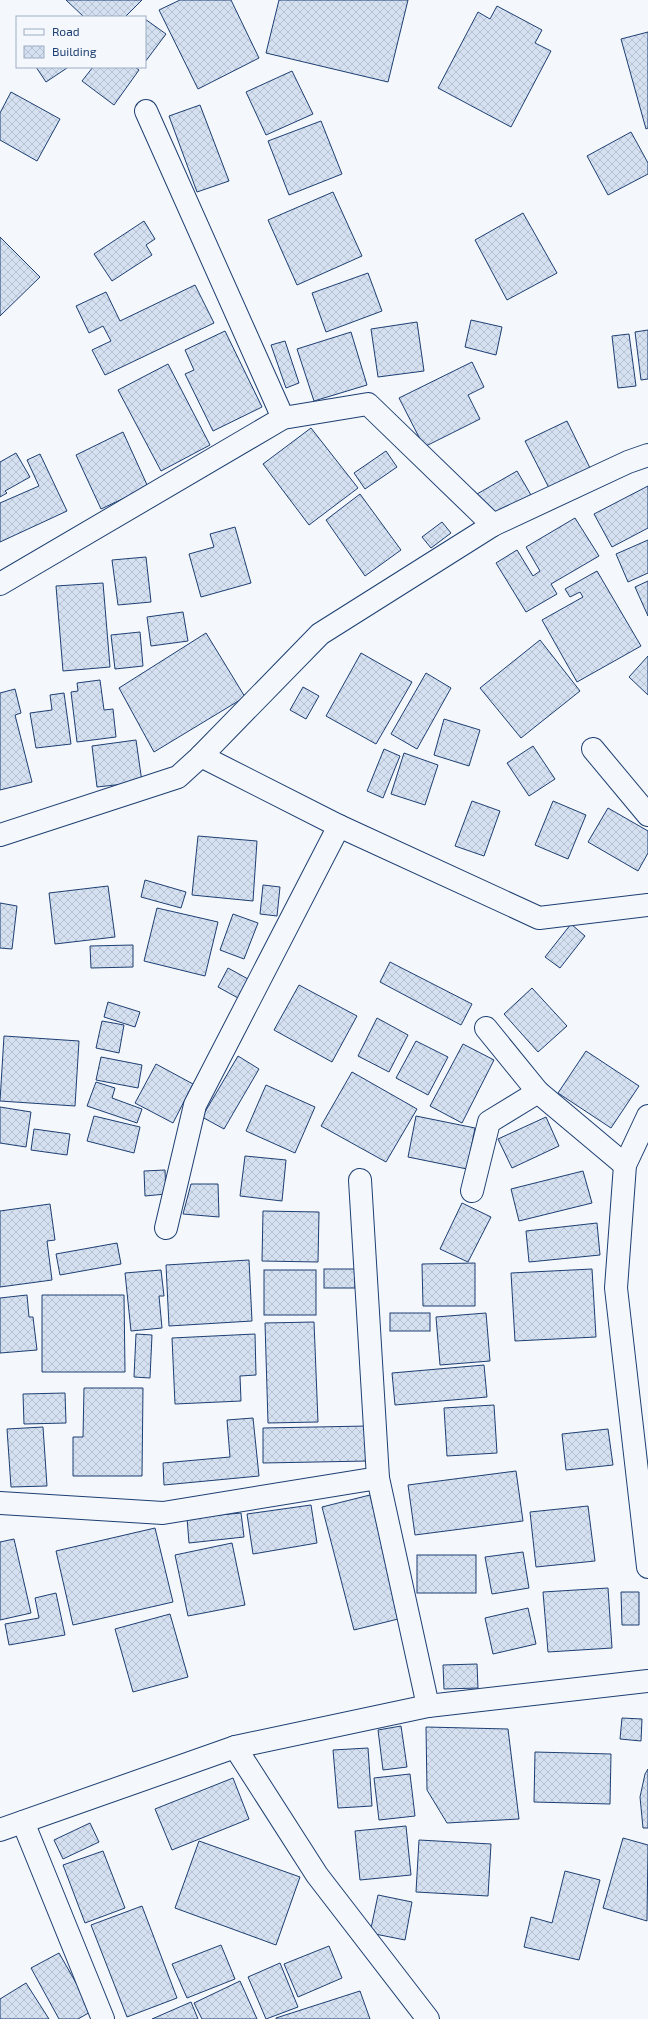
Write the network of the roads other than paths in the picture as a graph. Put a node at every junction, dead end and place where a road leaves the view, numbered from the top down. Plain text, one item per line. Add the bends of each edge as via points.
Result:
1 (146, 110) dead end
2 (283, 418) junction
3 (648, 455) edge
4 (492, 525) junction
5 (0, 584) edge
6 (593, 749) dead end
7 (201, 756) junction
8 (648, 816) edge
9 (339, 826) junction
10 (0, 835) edge
11 (648, 905) edge
12 (486, 1028) dead end
13 (538, 1092) junction
14 (648, 1116) edge
15 (625, 1165) junction
16 (360, 1180) dead end
17 (472, 1191) dead end
18 (166, 1228) dead end
19 (378, 1478) junction
20 (0, 1503) edge
21 (648, 1567) edge
22 (648, 1681) edge
23 (428, 1706) junction
24 (235, 1747) junction
25 (22, 1822) junction
26 (0, 1830) edge
27 (103, 2019) edge
28 (428, 2019) edge

1 - 2 street
2 - 4 street via 368,404
2 - 5 street
3 - 4 street
4 - 7 street via 320,634
6 - 8 street
7 - 9 street
7 - 10 street via 178,777
9 - 11 street via 539,918
9 - 18 street via 195,1105
12 - 13 street
13 - 15 street
13 - 17 street via 489,1122
14 - 15 street
15 - 21 street via 616,1288
16 - 19 street
19 - 20 street via 163,1513
19 - 23 street
22 - 23 street
23 - 24 street
24 - 25 street
24 - 28 street via 317,1875
25 - 26 street
25 - 27 street

